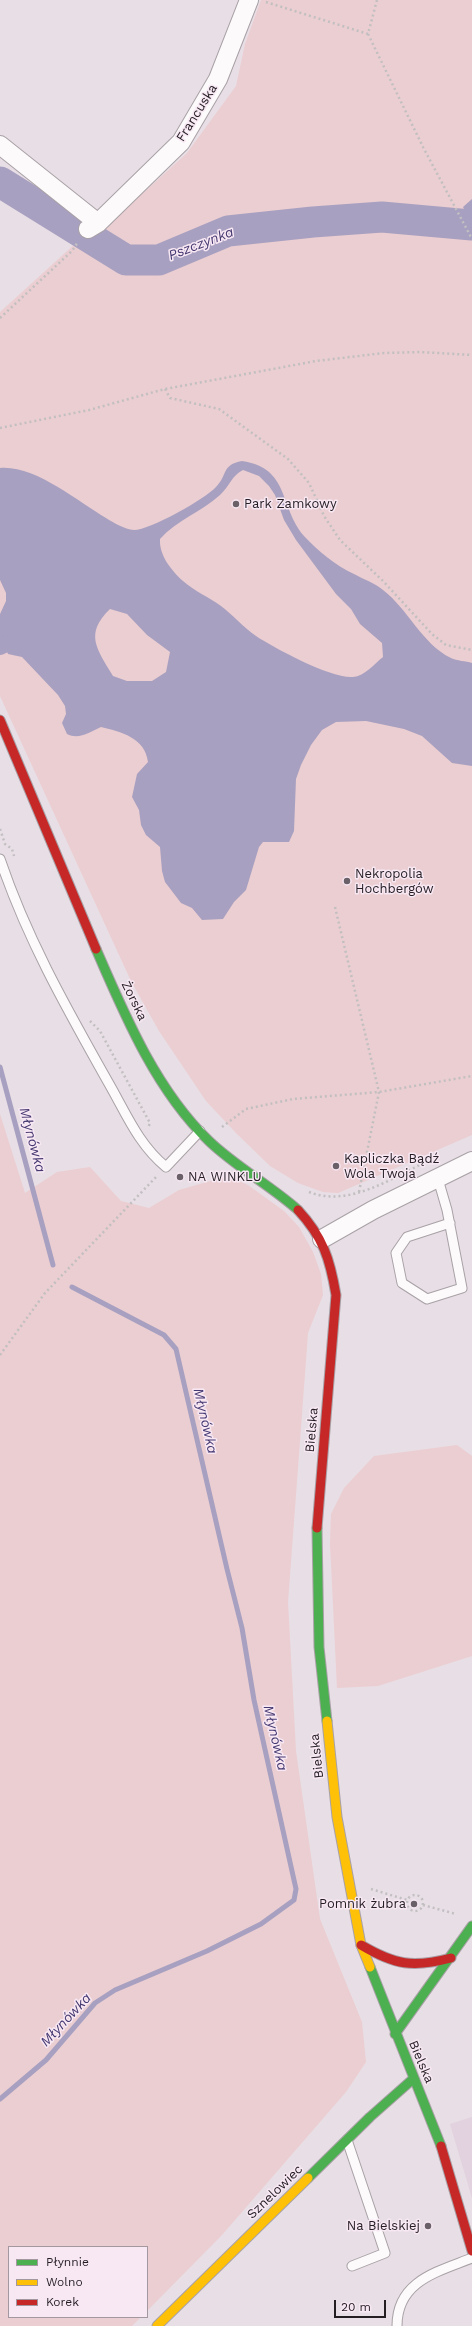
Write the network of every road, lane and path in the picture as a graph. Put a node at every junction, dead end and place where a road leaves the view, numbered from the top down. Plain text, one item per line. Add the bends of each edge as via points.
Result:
1 (249, 0) edge
2 (261, 0) edge
3 (377, 0) edge
4 (368, 34) junction
5 (0, 145) edge
6 (472, 239) edge
7 (72, 251) dead end
8 (0, 318) edge
9 (472, 355) edge
10 (165, 389) junction
11 (0, 428) edge
12 (472, 650) edge
13 (0, 720) edge
14 (0, 829) edge
15 (0, 859) edge
16 (13, 863) dead end
17 (335, 907) dead end
18 (85, 1016) dead end
19 (472, 1076) edge
20 (379, 1092) junction
21 (218, 1130) dead end
22 (200, 1131) junction
23 (147, 1132) dead end
24 (432, 1159) dead end
25 (472, 1161) edge
26 (166, 1167) junction
27 (438, 1179) junction
28 (306, 1191) dead end
29 (359, 1193) junction
30 (450, 1223) junction
31 (322, 1239) junction
32 (0, 1355) edge
33 (370, 1889) dead end
34 (407, 1900) junction
35 (423, 1905) junction
36 (461, 1915) dead end
37 (472, 1926) edge
38 (361, 1945) junction
39 (450, 1958) junction
40 (395, 2034) junction
41 (413, 2079) junction
42 (347, 2139) junction
43 (472, 2251) edge
44 (472, 2258) edge
45 (352, 2266) dead end
46 (157, 2326) edge
47 (397, 2326) edge

1 - 5 street, Francuska via 218,79 181,142 93,226
2 - 4 path
3 - 4 path
4 - 6 path via 423,147
7 - 8 path
9 - 10 path via 420,352 348,356
10 - 11 path via 88,410
10 - 12 path via 170,398 219,409 288,460 309,483 324,516 340,540 383,581 432,634 446,645
13 - 22 main road, Żorska via 122,1010 149,1059 180,1107
14 - 16 path via 5,844 12,849
15 - 26 lane via 25,927 64,1006 110,1084 129,1124 152,1155
17 - 20 path
18 - 23 path via 100,1031 150,1123
19 - 20 path
20 - 21 path via 294,1099 246,1109
20 - 29 path
22 - 26 lane
22 - 31 main road, Żorska via 221,1152 291,1202
24 - 29 path
25 - 27 street
26 - 32 path via 44,1293
27 - 30 lane
27 - 31 street via 373,1210
28 - 29 path via 318,1196 339,1198
30 - 30 lane via 407,1237 396,1253 402,1283 427,1299 462,1288
31 - 38 main road, Bielska via 333,1270 336,1294 316,1536 319,1646 337,1817
33 - 34 path
34 - 35 path via 410,1896 419,1895
34 - 35 path via 408,1908 412,1911 417,1911
35 - 36 path
37 - 39 main road
38 - 39 main road via 404,1965 418,1966
38 - 40 main road, Bielska
39 - 40 main road
40 - 41 main road, Bielska
41 - 42 main road, Sznelowiec
41 - 43 main road, Bielska via 431,2118 451,2176
42 - 45 lane via 385,2253
42 - 46 main road, Sznelowiec
44 - 47 lane via 438,2270 408,2291 401,2300

